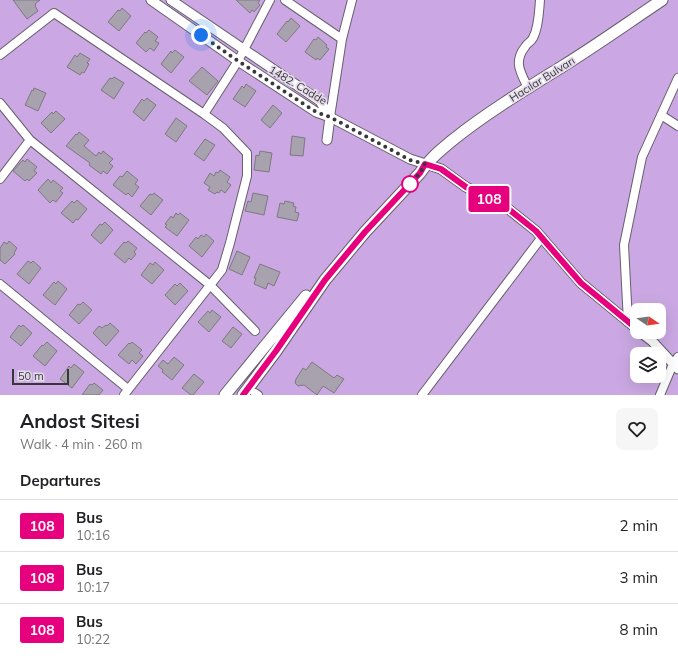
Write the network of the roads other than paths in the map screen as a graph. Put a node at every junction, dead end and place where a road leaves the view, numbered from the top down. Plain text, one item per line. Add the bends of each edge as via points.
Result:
1 (151, 0) edge
2 (171, 0) edge
3 (270, 0) edge
4 (285, 0) edge
5 (352, 0) edge
6 (540, 0) edge
7 (662, 0) edge
8 (342, 38) junction
9 (244, 50) junction
10 (0, 55) edge
11 (238, 61) junction
12 (678, 78) edge
13 (528, 88) junction
14 (0, 103) edge
15 (204, 114) junction
16 (661, 115) junction
17 (330, 117) junction
18 (678, 126) edge
19 (30, 140) junction
20 (326, 140) dead end
21 (425, 164) junction
22 (0, 179) edge
23 (542, 237) junction
24 (0, 284) edge
25 (210, 285) junction
26 (628, 322) joint
27 (255, 331) dead end
28 (649, 339) edge
29 (676, 363) edge
30 (126, 392) edge
31 (225, 395) edge
32 (243, 395) edge
33 (422, 395) edge
34 (660, 395) edge

1 - 11 street, 1482. Cadde
2 - 9 street, 1482. Cadde
3 - 9 street
4 - 8 street
5 - 8 street
6 - 13 street via 534,38 524,48 518,62
7 - 13 main road, Hacılar Bulvarı
8 - 17 street
9 - 11 street
9 - 17 street, 1482. Cadde via 320,101
10 - 15 street via 54,13
11 - 15 street
11 - 17 street, 1482. Cadde via 316,112
12 - 16 street
13 - 21 main road, Hacılar Bulvarı via 472,125
14 - 19 street
15 - 25 street via 247,153 247,176 230,243 222,270
16 - 18 street
16 - 26 street via 642,158 624,245
17 - 20 street
17 - 21 street via 410,160
19 - 22 street
19 - 25 street
21 - 23 street via 441,169 466,187 506,207
21 - 31 main road, Hacılar Bulvarı via 415,169 356,232
21 - 32 main road, Hacılar Bulvarı via 420,173 325,280
23 - 26 street via 581,283
23 - 33 street
24 - 30 street
25 - 27 street
25 - 30 street
28 - 29 street
29 - 34 street

